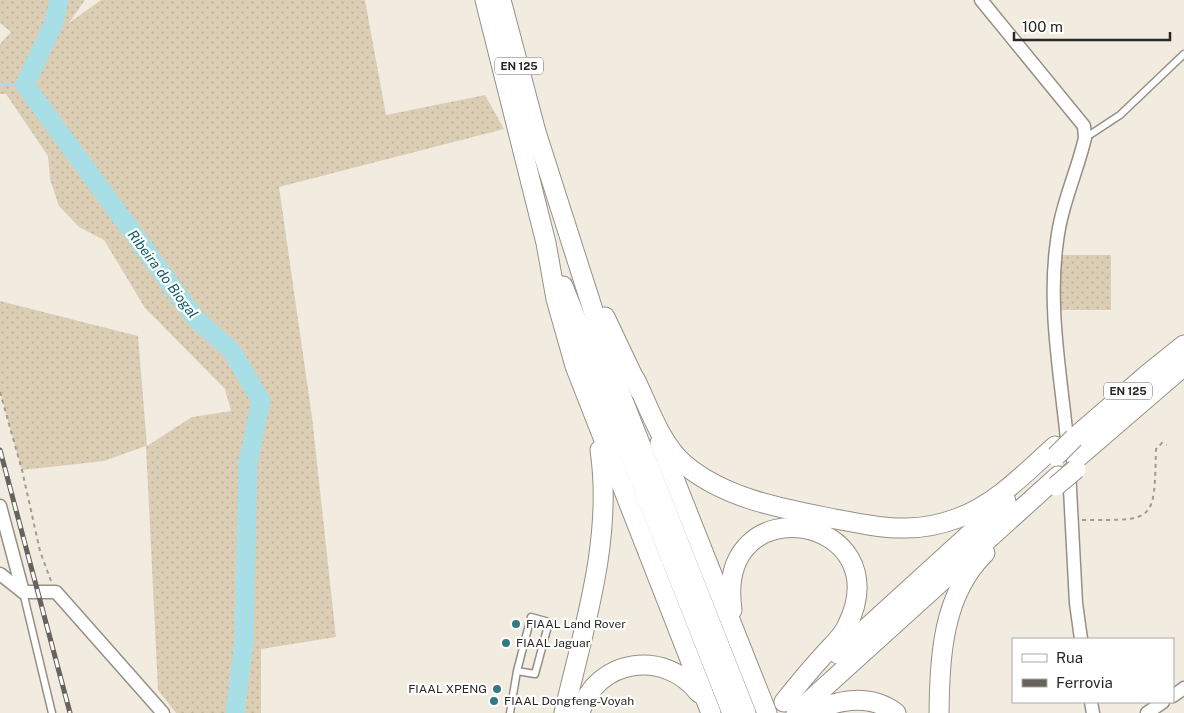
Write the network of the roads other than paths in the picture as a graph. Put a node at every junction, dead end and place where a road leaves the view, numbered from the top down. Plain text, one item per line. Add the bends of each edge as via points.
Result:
1 (485, 0) edge
2 (501, 0) edge
3 (981, 0) edge
4 (1184, 54) edge
5 (1085, 138) junction
6 (546, 243) junction
7 (576, 260) junction
8 (1184, 345) edge
9 (1178, 371) edge
10 (636, 379) junction
11 (591, 407) junction
12 (1055, 451) junction
13 (1057, 481) junction
14 (0, 506) edge
15 (0, 574) edge
16 (23, 592) junction
17 (1081, 638) edge
18 (740, 642) junction
19 (517, 671) junction
20 (1162, 703) edge
21 (784, 709) edge
22 (52, 713) edge
23 (163, 713) edge
24 (510, 713) edge
25 (564, 713) edge
26 (580, 713) edge
27 (710, 713) edge
28 (732, 713) edge
29 (746, 713) edge
30 (767, 713) edge
31 (804, 713) edge
32 (896, 713) edge
33 (939, 713) edge
34 (1147, 713) edge

1 - 6 main road, EN 125
2 - 7 main road, EN 125 via 536,132
3 - 5 street via 1084,126
4 - 5 lane via 1120,114
5 - 17 street via 1057,239 1054,269 1058,359
6 - 11 main road via 566,337
6 - 28 main road
7 - 10 main road
7 - 29 main road via 617,385
8 - 12 main road, EN 125, bridge
9 - 13 main road, bridge
10 - 12 main road via 667,444 684,464 708,480 735,494 767,504 880,527 924,526 958,518 1008,488
10 - 18 main road
11 - 25 main road via 604,483 602,542
11 - 27 main road
12 - 21 main road
13 - 21 main road
13 - 33 main road via 982,556 965,578 944,636
14 - 16 street
15 - 16 street
16 - 22 lane
16 - 23 street via 56,592
18 - 21 main road via 732,614 730,583 741,554 754,539 783,527 800,527 817,530 844,550 853,566 858,598 847,628
18 - 30 main road
19 - 19 lane via 531,617 548,622 535,674
19 - 24 lane
20 - 34 street
26 - 27 main road via 591,690 604,677 618,668 636,663 672,670 698,691
31 - 32 main road via 844,700 873,701

